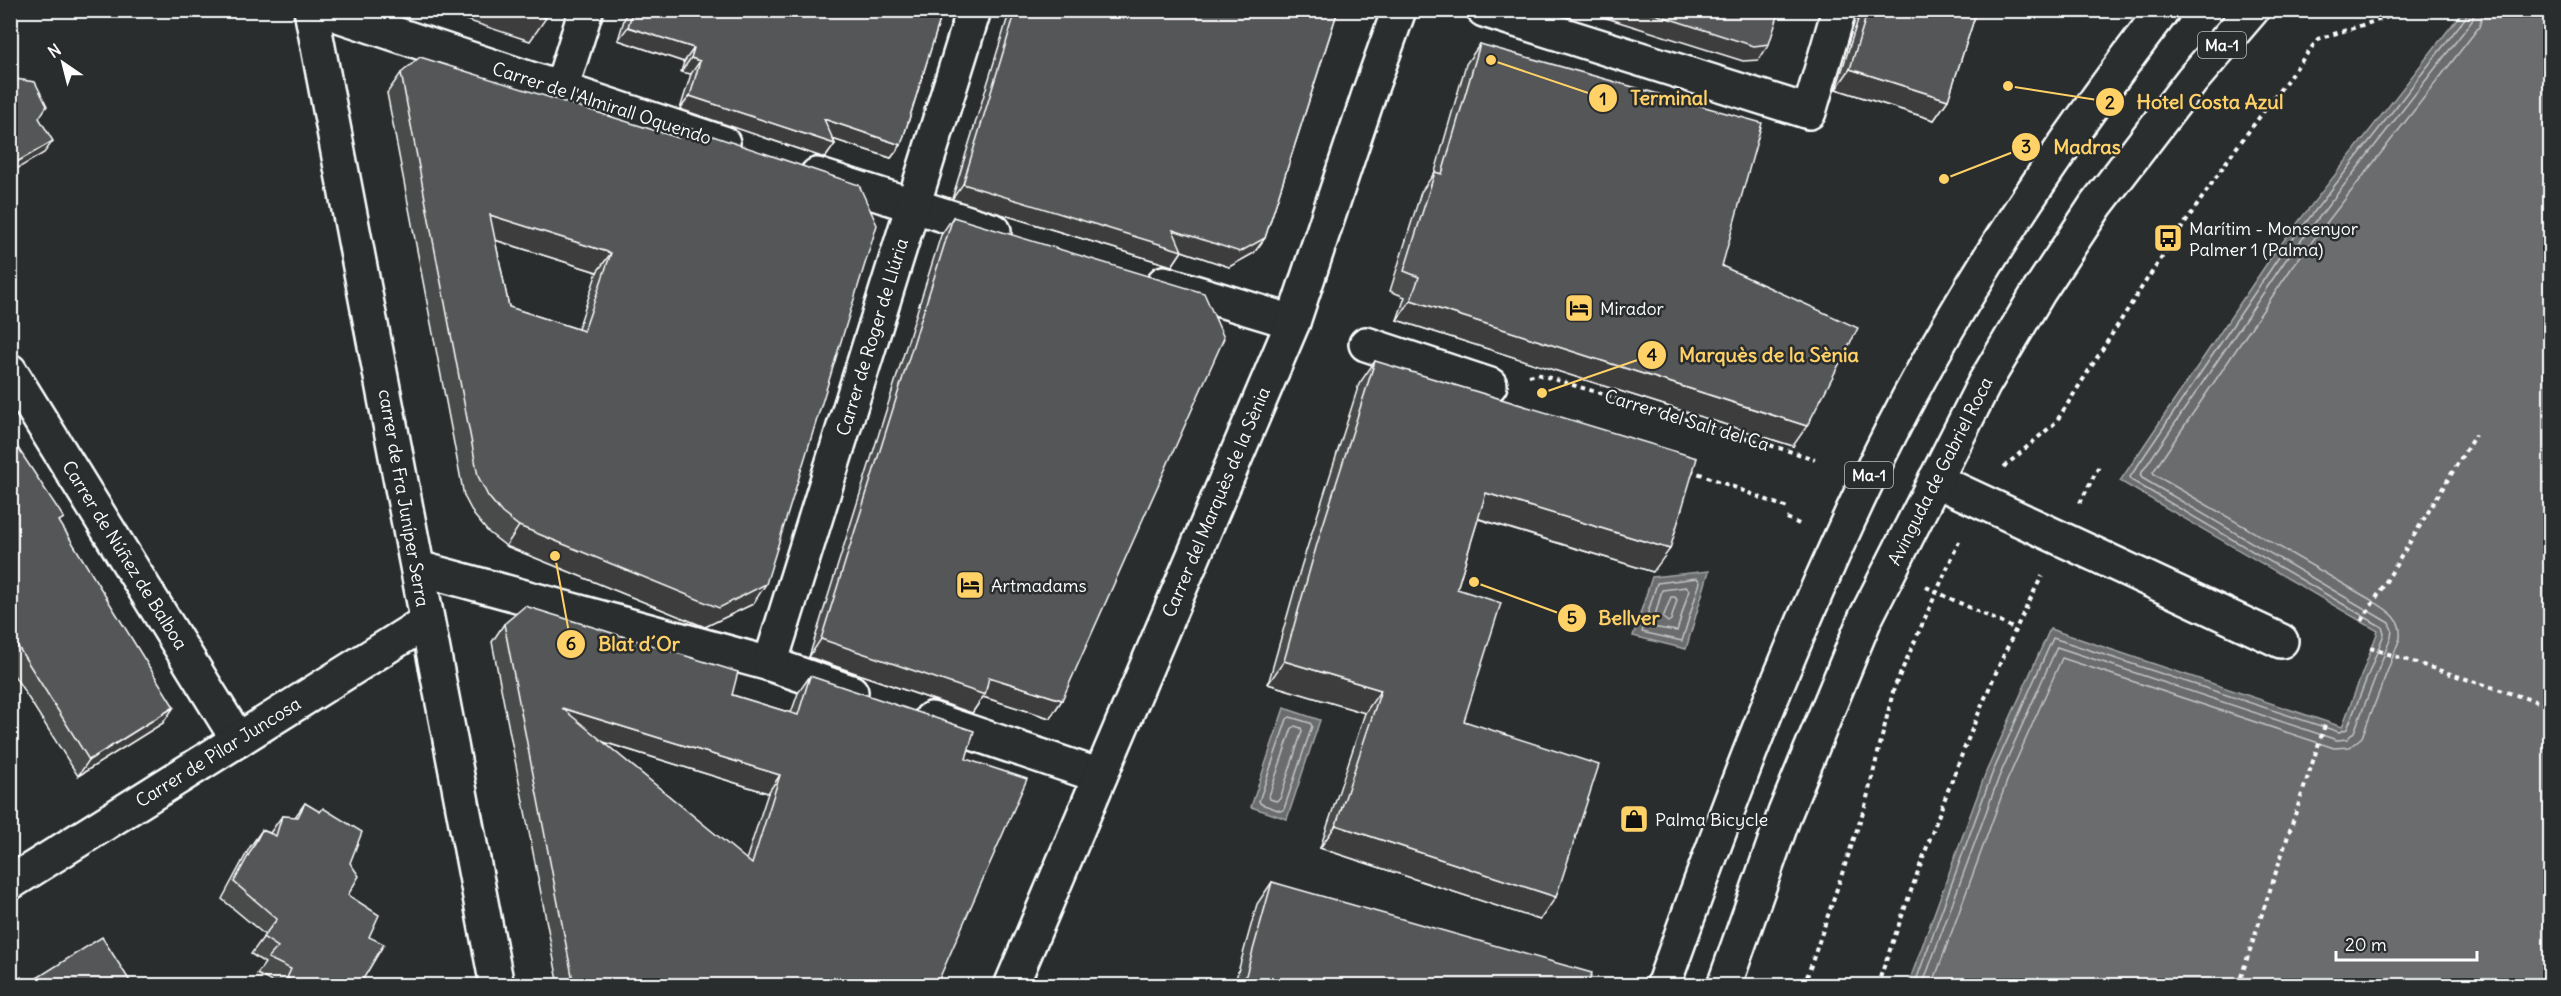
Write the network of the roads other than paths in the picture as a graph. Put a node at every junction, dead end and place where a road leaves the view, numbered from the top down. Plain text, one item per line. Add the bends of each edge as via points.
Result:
1 (311, 10) edge
2 (323, 10) edge
3 (586, 10) edge
4 (974, 10) edge
5 (1399, 10) edge
6 (1484, 10) edge
7 (1839, 10) edge
8 (2163, 10) edge
9 (2252, 10) edge
10 (561, 89) junction
11 (754, 153) edge
12 (788, 165) edge
13 (913, 207) junction
14 (1024, 240) edge
15 (1135, 274) edge
16 (1293, 322) junction
17 (1366, 344) dead end
18 (10, 371) edge
19 (1490, 385) road end
20 (1935, 480) junction
21 (418, 568) junction
22 (426, 622) junction
23 (2281, 641) dead end
24 (770, 664) junction
25 (238, 740) junction
26 (1100, 776) junction
27 (10, 882) edge
28 (497, 986) edge
29 (1011, 986) edge
30 (1663, 986) edge
31 (1724, 986) edge

1 - 21 main road, carrer de Fra Juníper Serra
2 - 10 main road, Carrer de l'Almirall Oquendo
3 - 10 main road
4 - 13 main road, Carrer de Roger de Llúria
5 - 16 main road, Carrer del Marquès de la Sènia
6 - 7 main road via 1809,112
8 - 30 main road, Ma-1 via 2107,84 2011,225 1920,377 1866,482 1759,723
9 - 20 main road, Avinguda de Gabriel Roca / Ma-1 via 2127,163 2072,240 1989,375
10 - 11 main road, Carrer de l'Almirall Oquendo
12 - 13 main road
13 - 14 main road
13 - 24 main road, Carrer de Roger de Llúria
15 - 16 main road
16 - 26 main road, Carrer del Marquès de la Sènia
17 - 19 main road
18 - 25 main road, Carrer de Núñez de Balboa
20 - 23 main road
20 - 31 main road, Avinguda de Gabriel Roca / Ma-1 via 1865,619 1823,717 1766,862
21 - 22 main road, carrer de Fra Juníper Serra
21 - 24 main road
22 - 25 main road, Carrer de Pilar Juncosa
22 - 28 main road, carrer de Fra Juníper Serra
24 - 26 main road
25 - 27 main road, Carrer de Pilar Juncosa
26 - 29 main road, Carrer del Marquès de la Sènia

